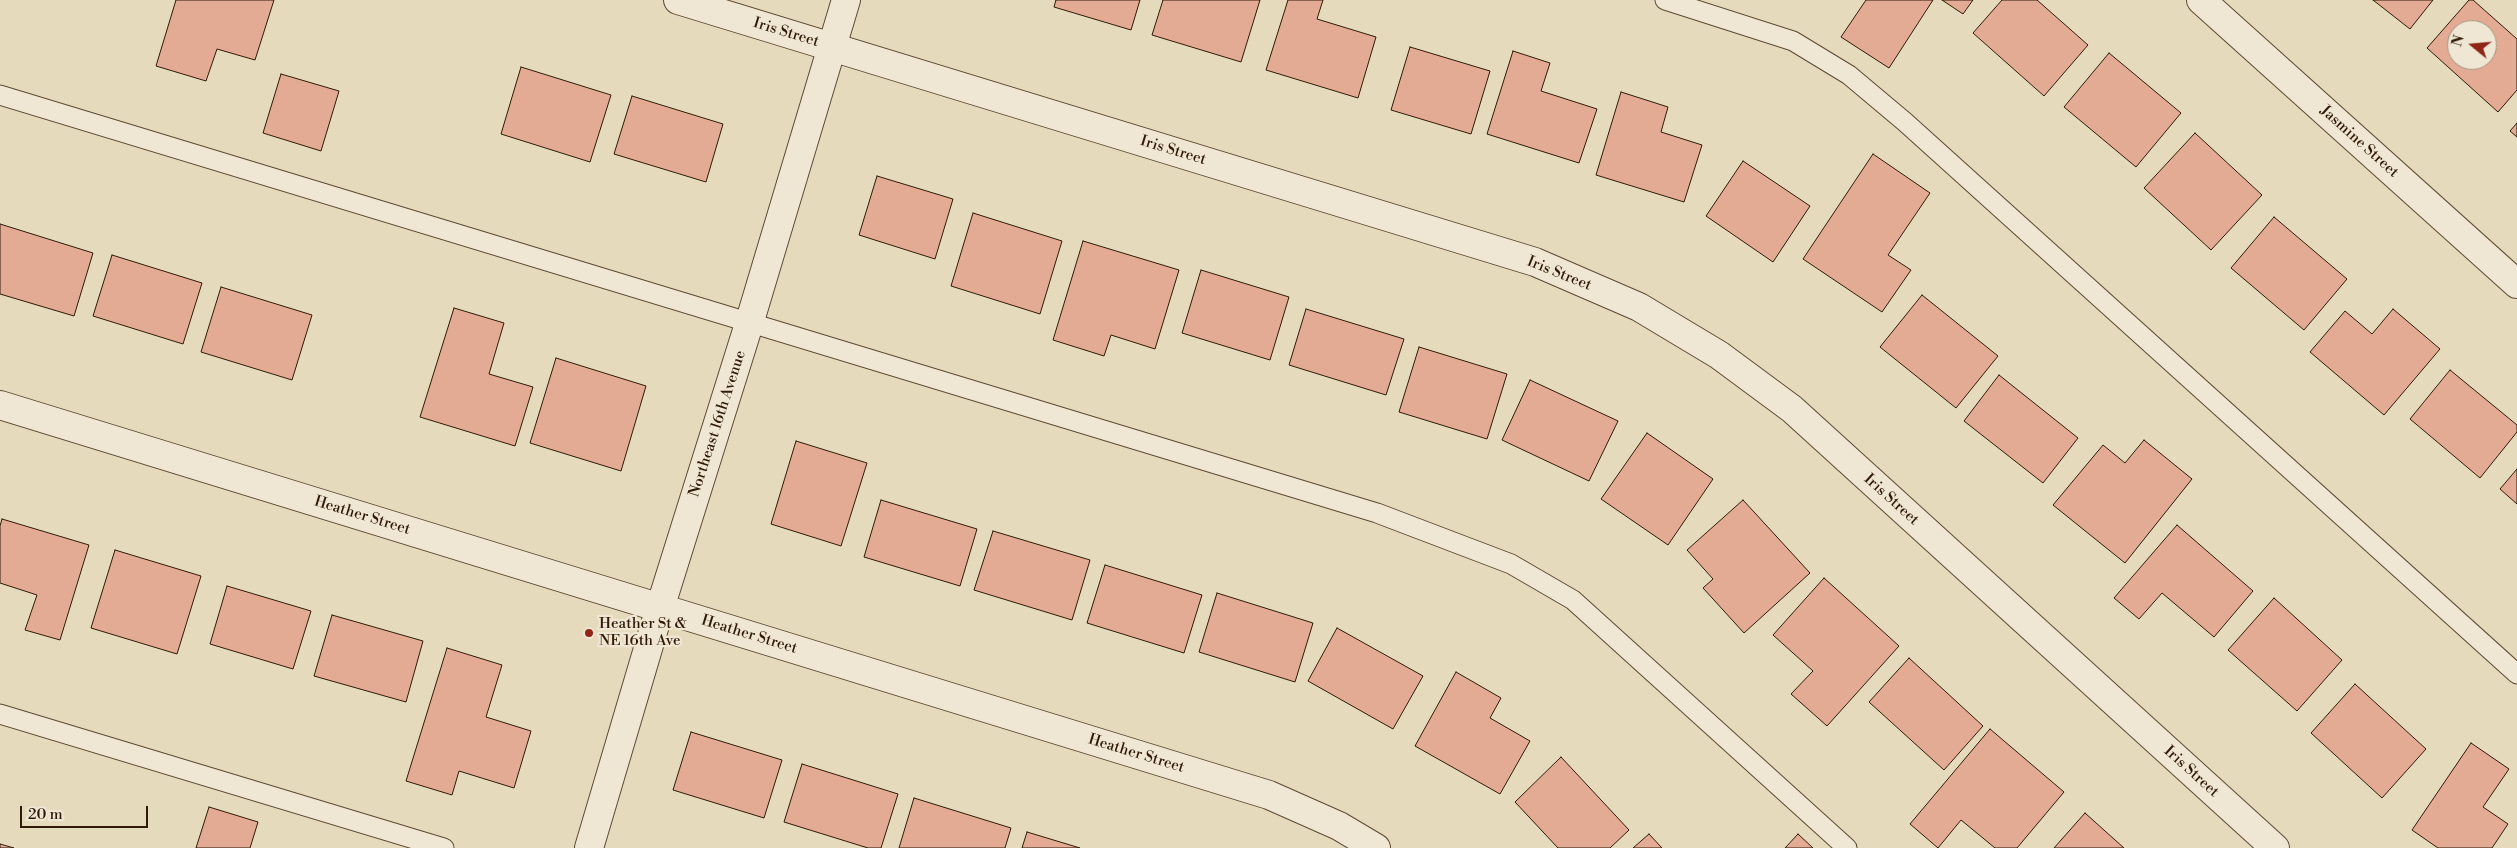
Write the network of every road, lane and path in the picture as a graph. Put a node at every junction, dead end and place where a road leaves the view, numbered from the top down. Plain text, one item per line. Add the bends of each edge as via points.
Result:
1 (678, 0) edge
2 (846, 0) edge
3 (1665, 0) edge
4 (2201, 0) edge
5 (831, 47) junction
6 (0, 95) edge
7 (2517, 284) edge
8 (749, 324) junction
9 (0, 405) edge
10 (660, 608) junction
11 (2517, 674) edge
12 (0, 714) edge
13 (444, 848) edge
14 (589, 848) edge
15 (1376, 848) edge
16 (1847, 848) edge
17 (2275, 848) edge

1 - 5 street, Iris Street
2 - 5 street, Northeast 16th Avenue
3 - 11 lane via 1793,41 1849,75
4 - 7 street, Jasmine Street
5 - 8 street, Northeast 16th Avenue
5 - 17 street, Iris Street via 1534,262 1639,307 1719,355 1792,409
6 - 8 lane
8 - 10 street, Northeast 16th Avenue
8 - 16 lane via 1377,513 1511,564 1573,600
9 - 10 street, Heather Street
10 - 14 street, Northeast 16th Avenue
10 - 15 street, Heather Street via 1269,794 1339,826
12 - 13 lane

